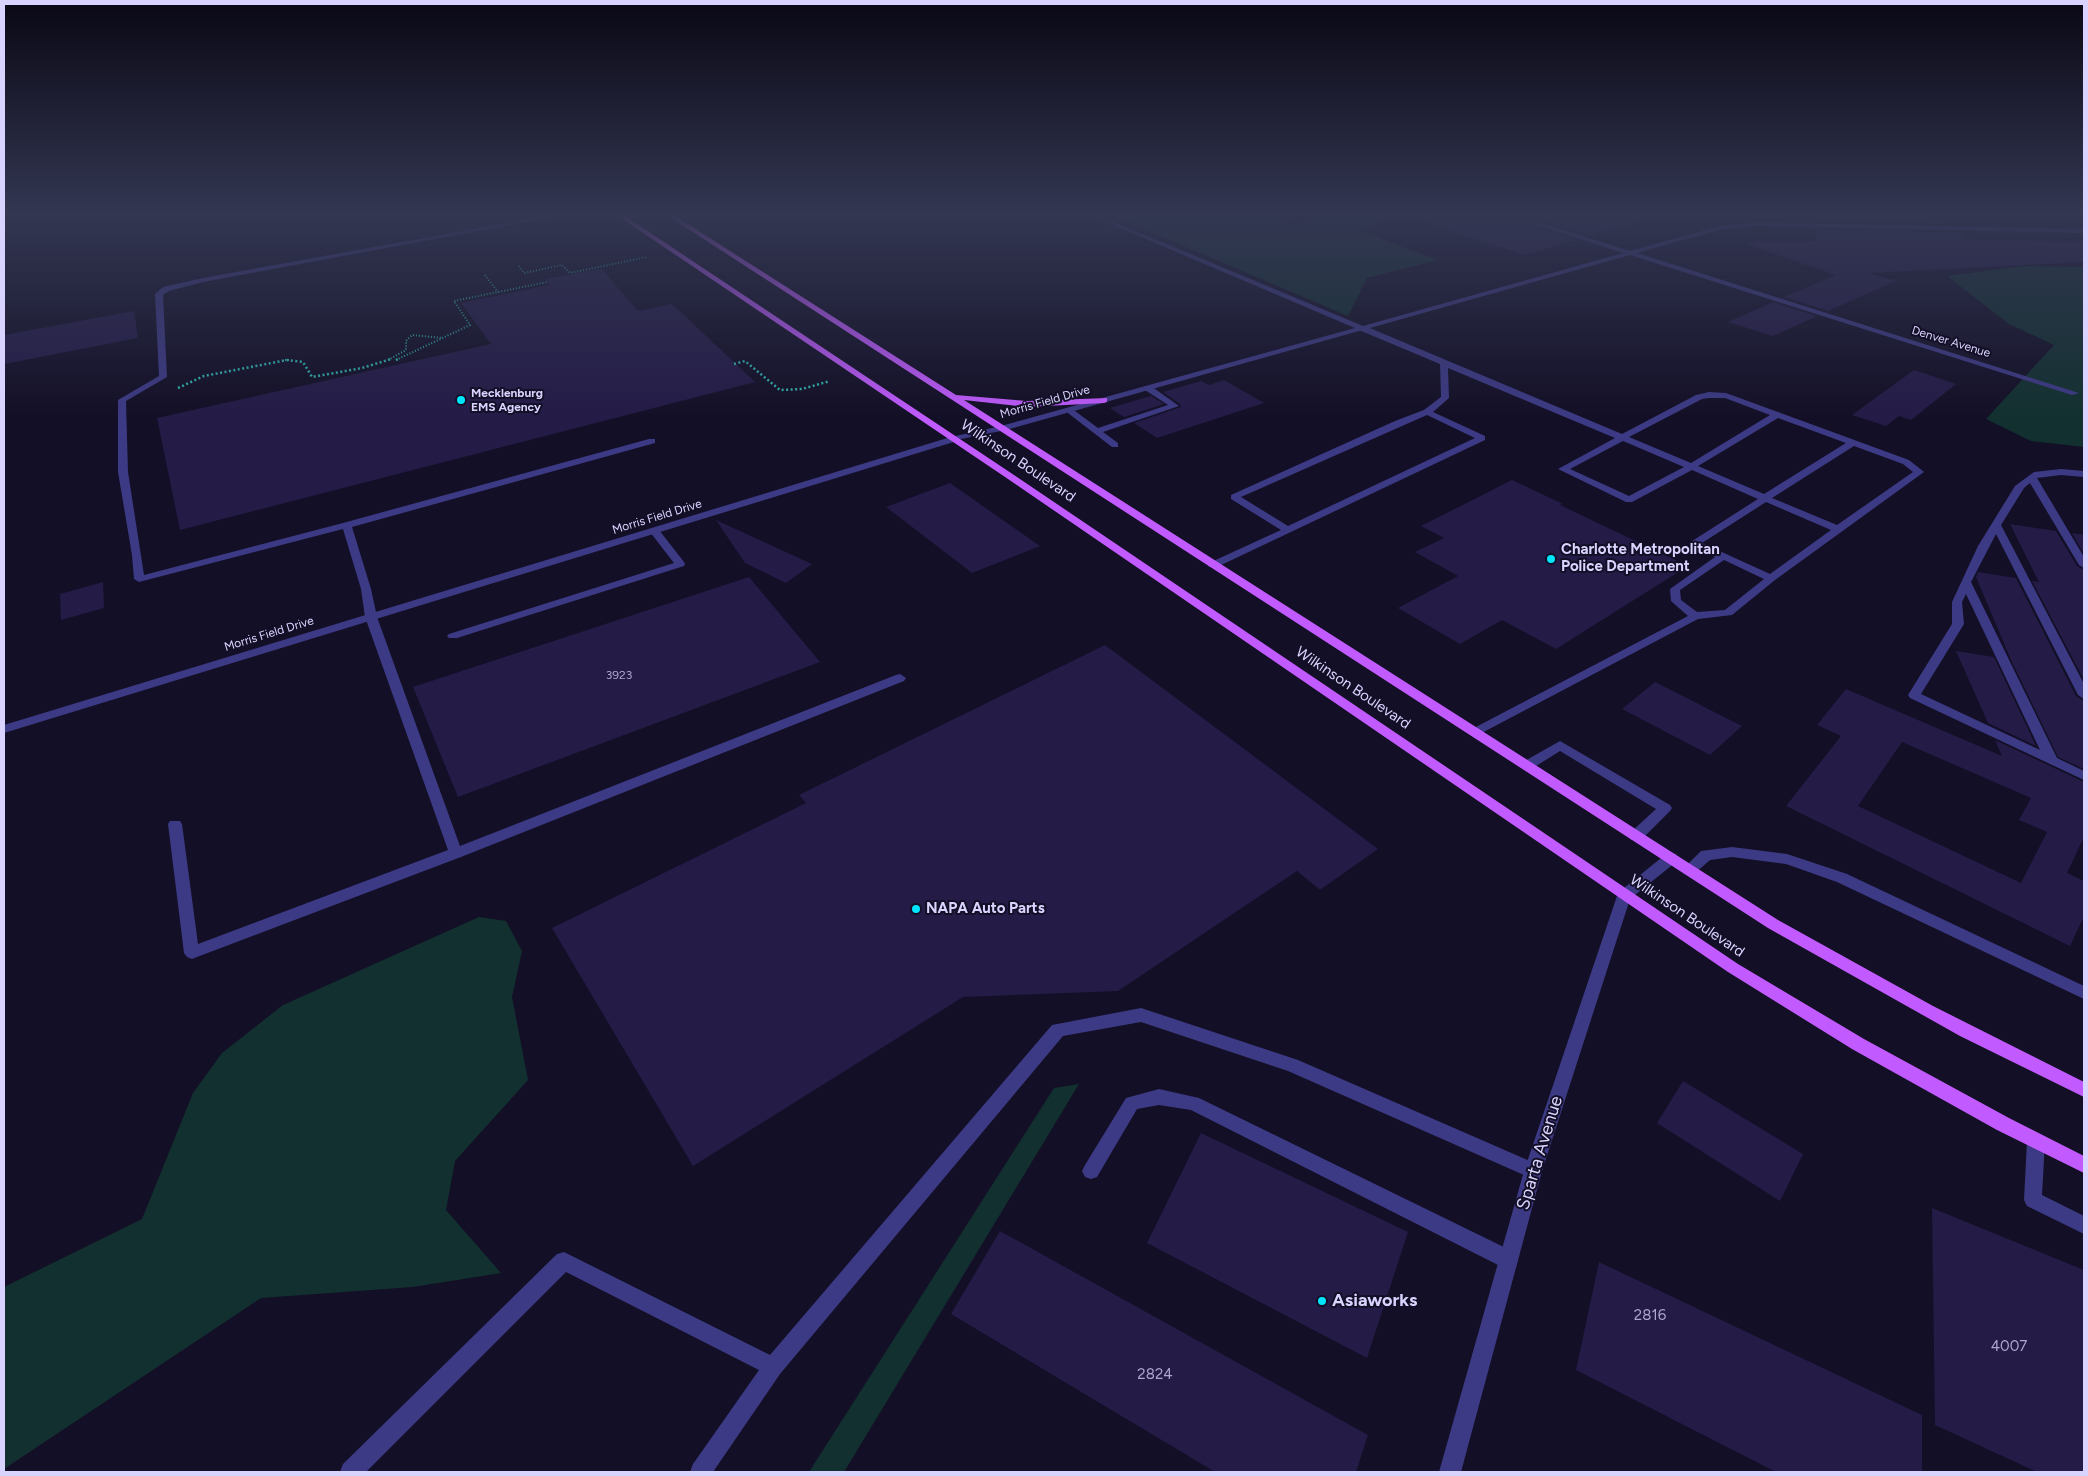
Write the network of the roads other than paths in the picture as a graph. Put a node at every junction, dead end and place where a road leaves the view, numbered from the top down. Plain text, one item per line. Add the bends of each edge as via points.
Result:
1 (191, 283) edge
2 (721, 283) edge
3 (775, 283) edge
4 (1254, 283) edge
5 (1523, 283) edge
6 (1726, 283) edge
7 (1362, 328) junction
8 (1444, 363) junction
9 (1148, 388) junction
10 (2075, 392) dead end
11 (952, 396) junction
12 (1104, 400) junction
13 (1068, 410) junction
14 (1428, 412) junction
15 (1777, 415) junction
16 (1003, 428) junction
17 (1097, 431) junction
18 (1625, 438) junction
19 (954, 439) junction
20 (652, 441) dead end
21 (1852, 443) junction
22 (1115, 445) dead end
23 (1691, 467) junction
24 (2084, 475) edge
25 (2032, 478) junction
26 (1764, 498) junction
27 (347, 525) junction
28 (1996, 525) junction
29 (1288, 530) junction
30 (1838, 530) junction
31 (655, 532) junction
32 (1723, 556) junction
33 (1213, 565) junction
34 (2084, 565) edge
35 (1771, 578) junction
36 (1966, 582) junction
37 (1696, 616) junction
38 (371, 617) junction
39 (453, 636) dead end
40 (900, 678) dead end
41 (2084, 695) edge
42 (4, 729) edge
43 (1476, 732) junction
44 (2051, 760) junction
45 (1528, 765) junction
46 (2084, 776) edge
47 (175, 824) dead end
48 (1636, 836) junction
49 (456, 853) junction
50 (1671, 858) junction
51 (1689, 870) junction
52 (1624, 896) junction
53 (2084, 993) edge
54 (2084, 1090) edge
55 (2036, 1141) junction
56 (2084, 1165) edge
57 (1091, 1171) dead end
58 (1533, 1171) junction
59 (2084, 1225) edge
60 (1509, 1260) junction
61 (773, 1367) junction
62 (351, 1472) edge
63 (701, 1472) edge
64 (1450, 1472) edge

1 - 27 street via 159,294 164,376 122,400 123,472 139,579
2 - 19 main road, Wilkinson Boulevard
3 - 11 main road, Wilkinson Boulevard
4 - 7 street
5 - 7 street, Morris Field Drive
6 - 10 street, Denver Avenue
7 - 8 street
7 - 9 street, Morris Field Drive
8 - 14 street via 1445,398
8 - 18 street
9 - 12 street, Morris Field Drive
9 - 17 street via 1176,406
11 - 12 main road via 1027,404
11 - 16 main road, Wilkinson Boulevard
12 - 13 street, Morris Field Drive
13 - 16 street, Morris Field Drive
13 - 17 street
14 - 29 street via 1482,438
14 - 29 street via 1234,497
15 - 18 street via 1726,396 1709,395 1698,397
15 - 21 street
15 - 23 street
16 - 19 street, Morris Field Drive
16 - 33 main road, Wilkinson Boulevard
17 - 22 street
18 - 23 street
18 - 23 street via 1563,469 1629,500
19 - 31 street, Morris Field Drive
19 - 52 main road, Wilkinson Boulevard
20 - 27 street
21 - 26 street
21 - 30 street via 1906,462 1919,472
23 - 26 street
24 - 25 street via 2060,472 2037,474
25 - 28 street via 2020,486
25 - 34 street
26 - 30 street
26 - 32 street via 1694,543
27 - 38 street
28 - 36 street
28 - 41 street
29 - 33 street
30 - 35 street
31 - 38 street, Morris Field Drive
31 - 39 street via 680,564
32 - 35 street
32 - 37 street via 1675,589 1676,601
33 - 43 main road, Wilkinson Boulevard
35 - 37 street via 1728,613
36 - 44 street
36 - 44 street via 1958,602 1958,624 1914,696
37 - 43 street
38 - 42 street, Morris Field Drive
38 - 49 street
40 - 49 street
43 - 45 main road, Wilkinson Boulevard
44 - 46 street
45 - 48 main road, Wilkinson Boulevard
45 - 48 street via 1560,744 1665,808
47 - 49 street via 192,953
48 - 50 main road, Wilkinson Boulevard
50 - 51 main road, Wilkinson Boulevard
50 - 52 street
51 - 53 street via 1706,855 1732,852 1787,859 1842,878
51 - 54 main road, Wilkinson Boulevard via 1890,991
52 - 55 main road, Wilkinson Boulevard via 1733,968 1858,1044
52 - 58 street, Sparta Avenue
55 - 56 main road, Wilkinson Boulevard
55 - 59 street via 2033,1200
57 - 60 street via 1132,1103 1159,1097 1193,1103
58 - 60 street, Sparta Avenue
58 - 61 street via 1292,1065 1141,1015 1058,1030
60 - 64 street, Sparta Avenue
61 - 62 street via 564,1261
61 - 63 street

